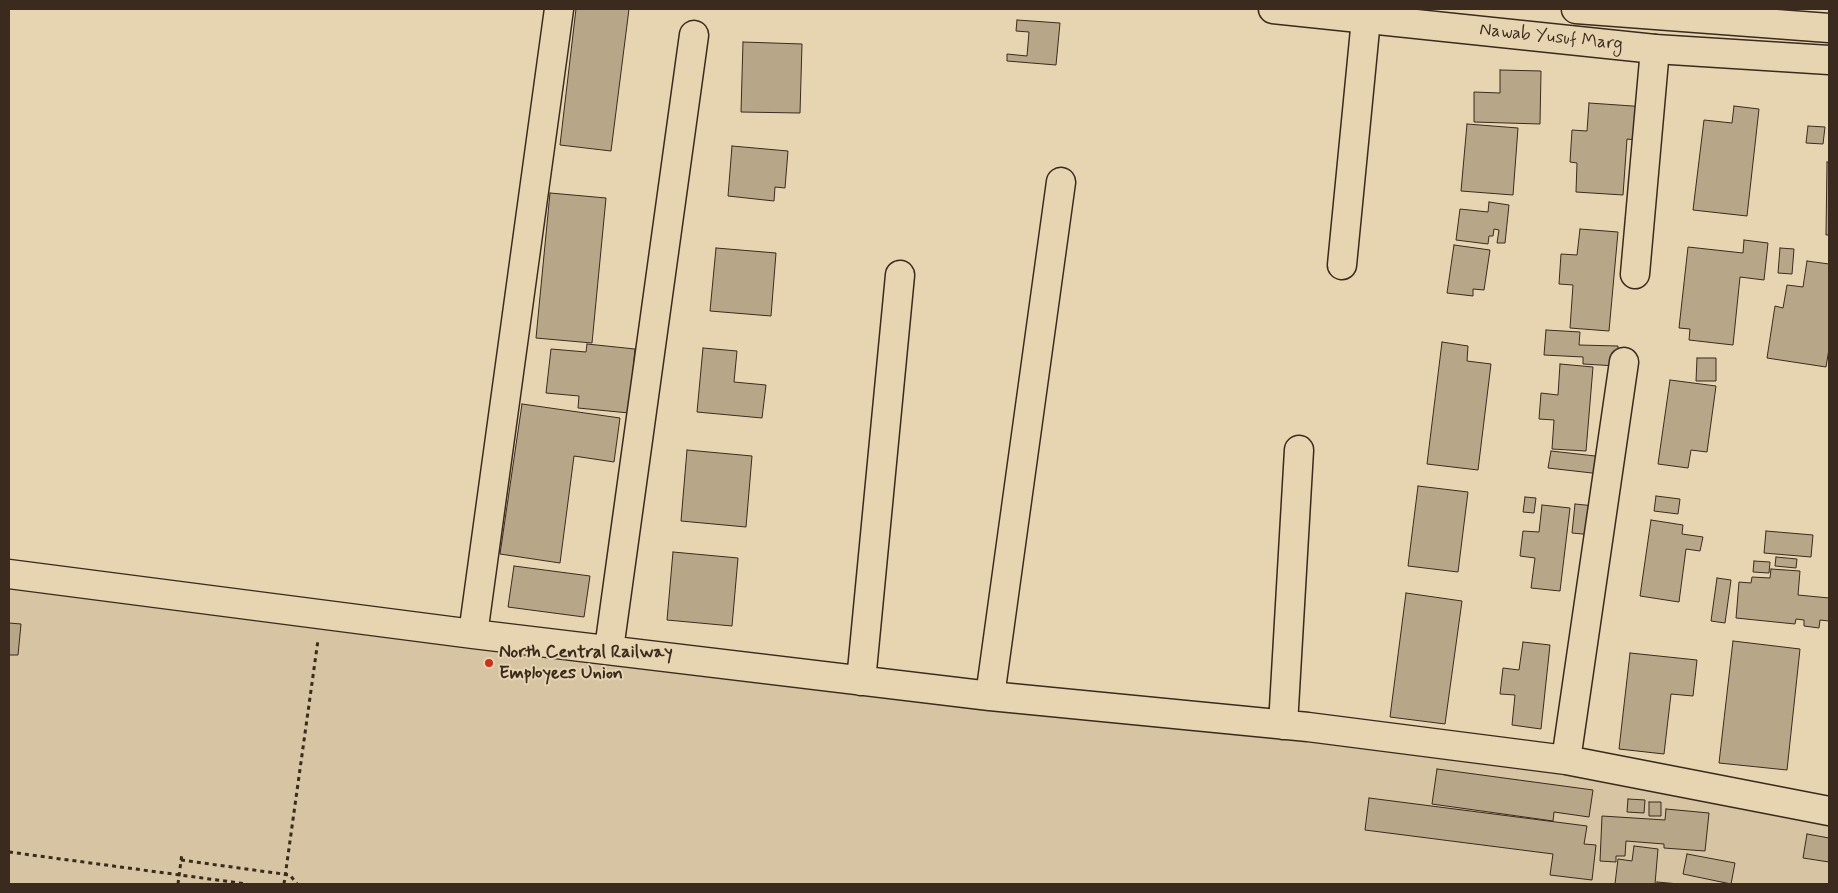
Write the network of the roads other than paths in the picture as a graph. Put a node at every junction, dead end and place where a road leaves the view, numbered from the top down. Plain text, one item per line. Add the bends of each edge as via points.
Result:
1 (559, 9) edge
2 (1274, 9) edge
3 (1581, 9) edge
4 (1366, 19) junction
5 (1829, 28) edge
6 (694, 35) dead end
7 (1655, 48) junction
8 (1829, 60) edge
9 (1062, 182) dead end
10 (1342, 265) dead end
11 (1634, 274) dead end
12 (900, 275) dead end
13 (1624, 362) dead end
14 (1300, 450) dead end
15 (9, 574) edge
16 (473, 634) junction
17 (610, 649) junction
18 (861, 681) junction
19 (990, 696) junction
20 (1283, 725) junction
21 (1566, 760) junction
22 (1829, 811) edge

1 - 16 street
2 - 4 street, Nawab Yusuf Marg
3 - 5 street, Nawab Yusuf Marg
4 - 7 street, Nawab Yusuf Marg
4 - 10 street
6 - 17 street
7 - 8 street, Nawab Yusuf Marg
7 - 11 street
9 - 19 street
12 - 18 street
13 - 21 street
14 - 20 street
15 - 16 street
16 - 17 street
17 - 18 street
18 - 19 street
19 - 20 street
20 - 21 street
21 - 22 street

